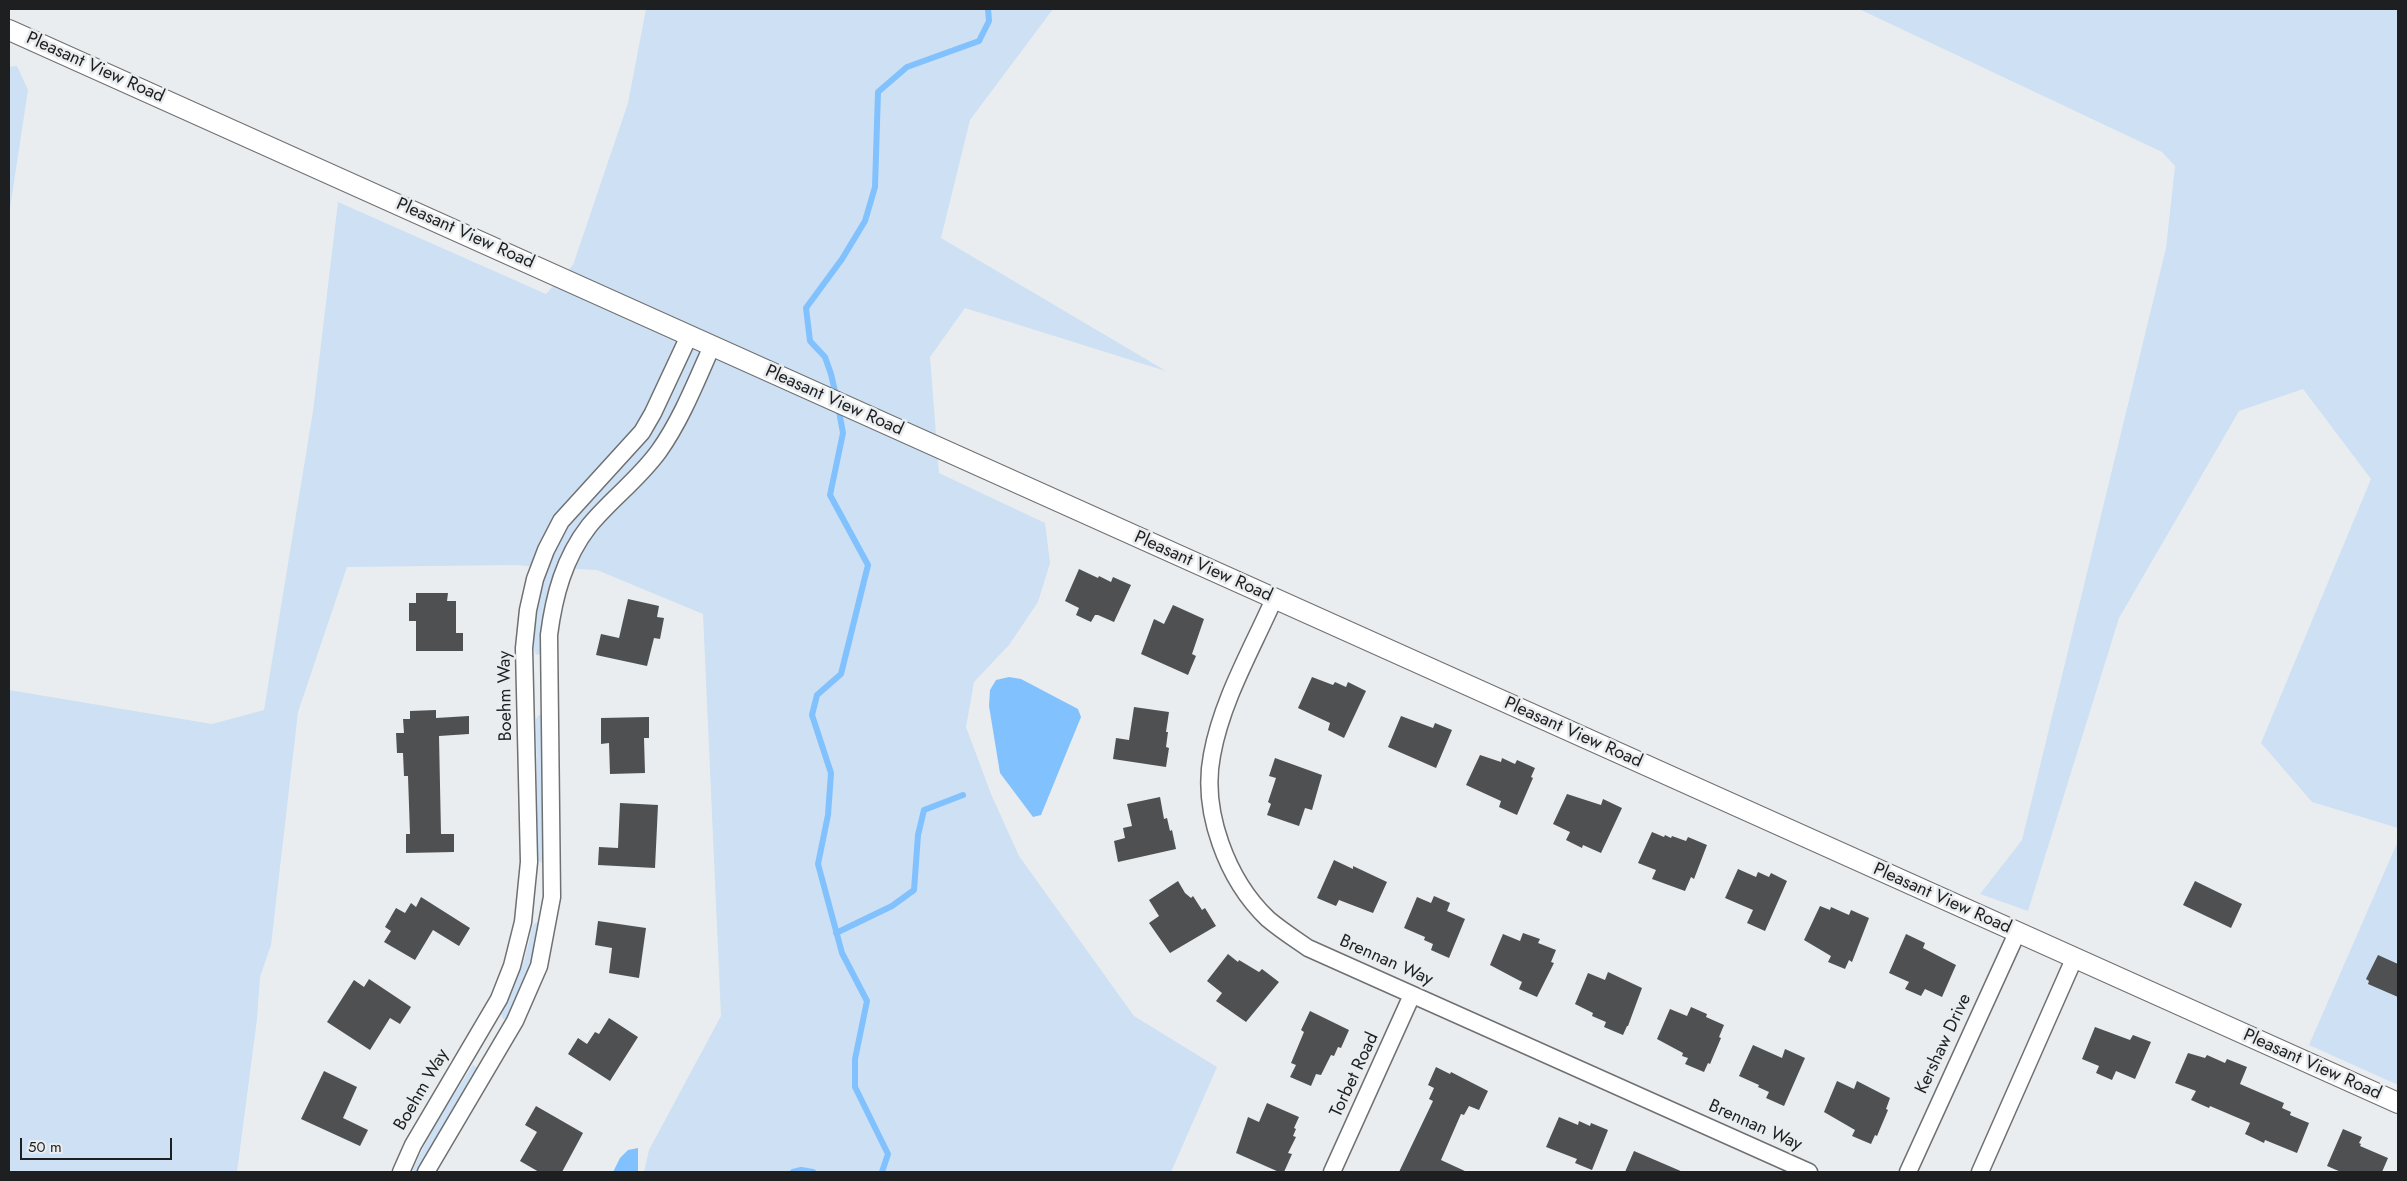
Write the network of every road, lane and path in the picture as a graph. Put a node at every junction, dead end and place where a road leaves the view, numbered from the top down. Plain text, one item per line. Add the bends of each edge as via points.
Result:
1 (9, 30) edge
2 (689, 336) junction
3 (712, 346) junction
4 (566, 515) junction
5 (586, 530) junction
6 (1274, 599) junction
7 (553, 880) junction
8 (528, 885) junction
9 (2017, 933) junction
10 (2074, 959) junction
11 (1412, 995) junction
12 (480, 1030) junction
13 (504, 1038) junction
14 (2398, 1103) edge
15 (401, 1172) edge
16 (426, 1172) edge
17 (1332, 1172) edge
18 (1809, 1172) edge
19 (1908, 1172) edge
20 (1980, 1172) edge

1 - 2 street, Pleasant View Road
2 - 3 street, Pleasant View Road
2 - 4 street, Boehm Way via 642,432
3 - 5 street via 672,431 658,453
3 - 6 street, Pleasant View Road
4 - 5 street
4 - 8 street, Boehm Way via 546,550 535,579 524,648
5 - 7 street via 566,561 553,606 549,635
6 - 9 street, Pleasant View Road
6 - 11 street, Brennan Way via 1233,689 1212,756 1210,786 1220,843 1232,869 1267,918 1308,948
7 - 8 street
7 - 13 street via 539,966 525,1002
8 - 12 street, Boehm Way via 512,966 499,999
9 - 10 street, Pleasant View Road
9 - 19 street, Kershaw Drive
10 - 14 street, Pleasant View Road
10 - 20 street
11 - 17 street, Torbet Road
11 - 18 street, Brennan Way
12 - 13 street
12 - 15 street, Boehm Way via 413,1145
13 - 16 street

